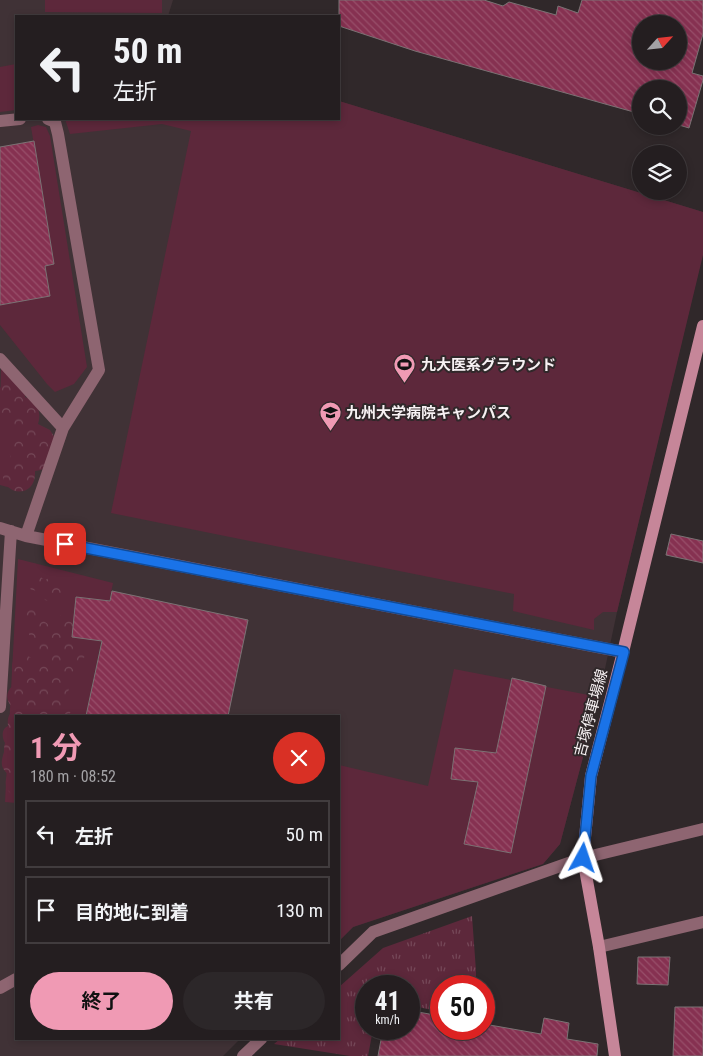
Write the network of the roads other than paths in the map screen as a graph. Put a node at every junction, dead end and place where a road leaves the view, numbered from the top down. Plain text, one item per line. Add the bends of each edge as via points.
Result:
1 (15, 120) edge
2 (50, 120) edge
3 (0, 121) edge
4 (703, 326) edge
5 (0, 359) edge
6 (62, 428) junction
7 (6, 530) edge
8 (26, 536) junction
9 (624, 652) junction
10 (0, 707) edge
11 (703, 829) edge
12 (583, 858) junction
13 (703, 922) edge
14 (599, 947) junction
15 (340, 964) edge
16 (15, 980) edge
17 (0, 988) edge
18 (260, 1040) edge
19 (243, 1056) edge
20 (615, 1056) edge

1 - 3 street
2 - 6 street via 55,122 58,134 99,370
4 - 9 main road, 吉塚停車場線
5 - 6 street
6 - 8 street
7 - 8 street
7 - 10 street
8 - 9 street
9 - 12 main road, 吉塚停車場線 via 591,776
11 - 12 street
12 - 14 main road, 吉塚停車場線
12 - 15 street via 373,932
13 - 14 street
14 - 20 main road, 吉塚停車場線
16 - 17 street
18 - 19 street

